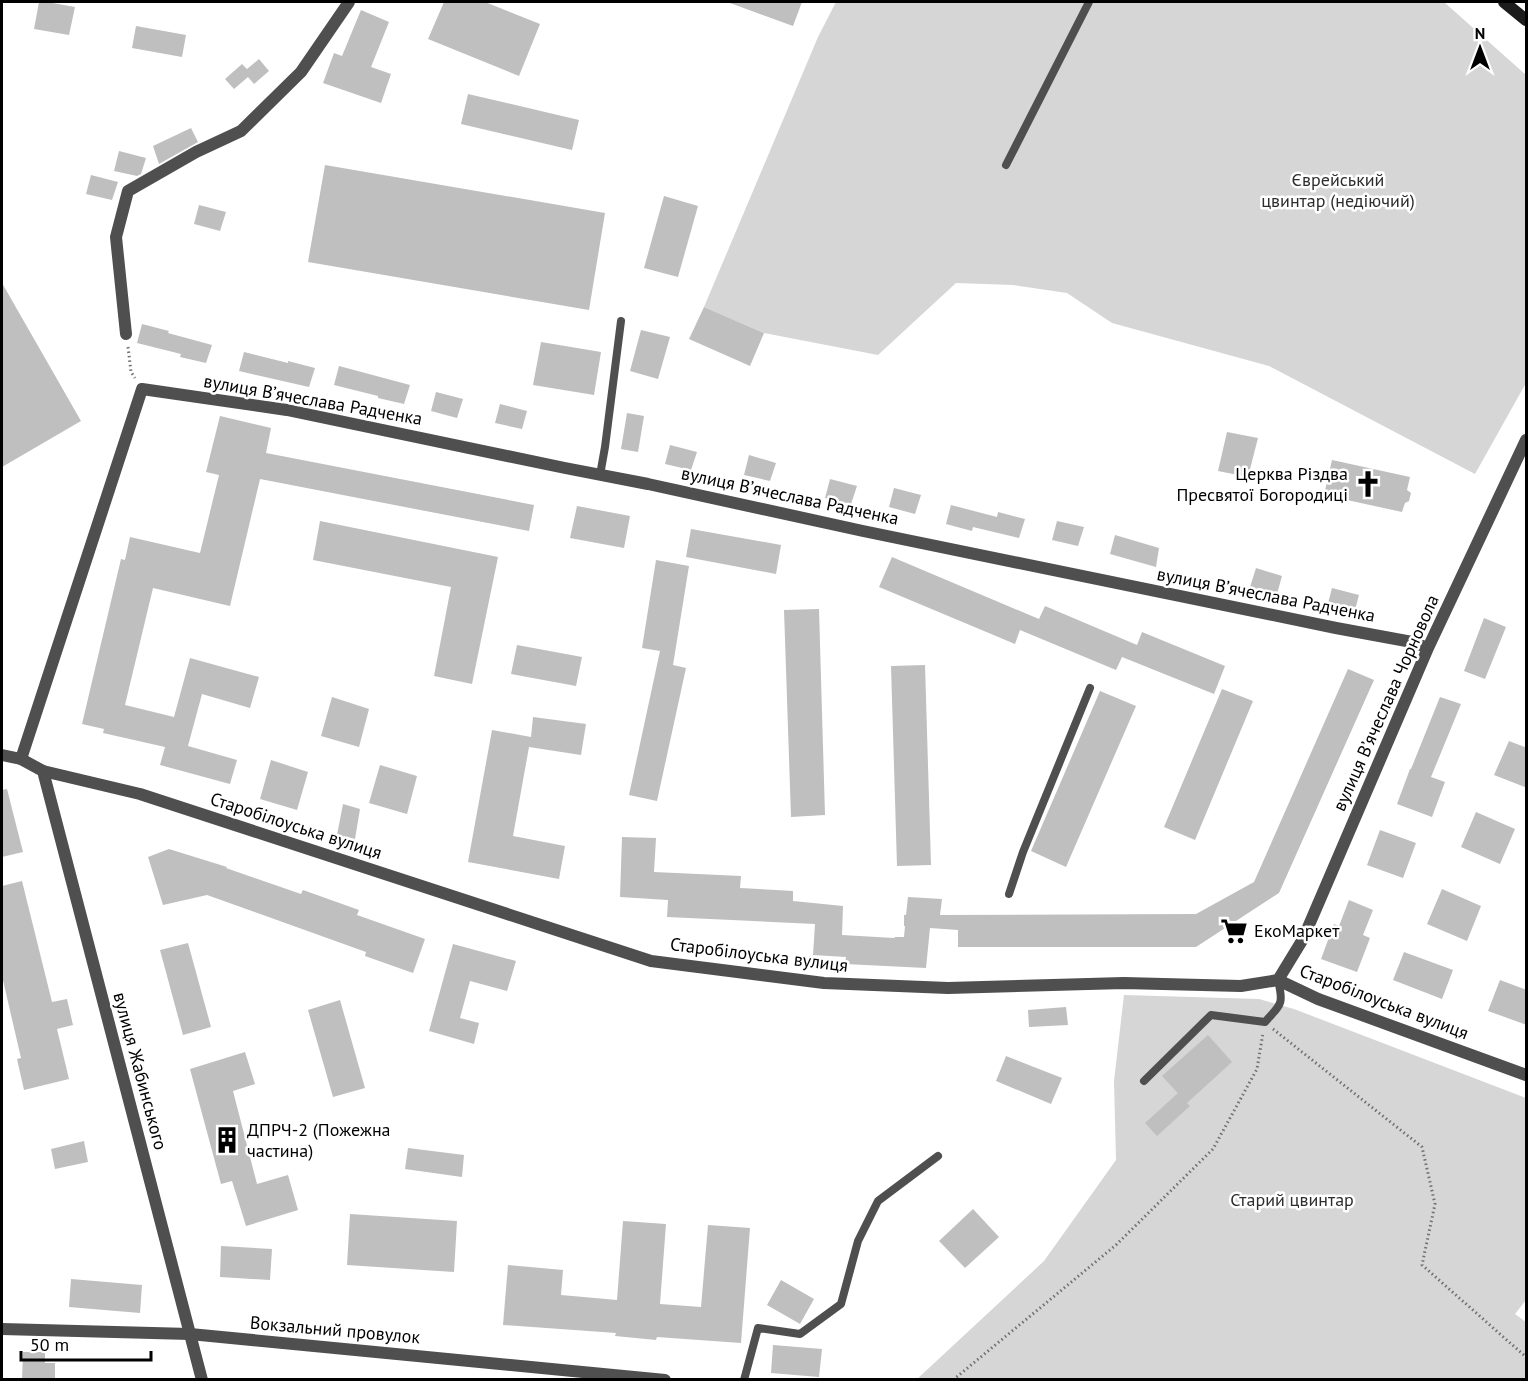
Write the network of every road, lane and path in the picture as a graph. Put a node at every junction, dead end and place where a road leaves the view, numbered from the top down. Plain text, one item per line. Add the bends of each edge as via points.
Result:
1 (349, 2) edge
2 (1089, 2) edge
3 (1504, 2) edge
4 (1527, 20) edge
5 (1005, 165) dead end
6 (621, 321) dead end
7 (126, 334) joint
8 (142, 389) junction
9 (1527, 440) edge
10 (600, 475) junction
11 (1428, 648) junction
12 (1090, 688) dead end
13 (2, 755) edge
14 (21, 759) junction
15 (43, 771) junction
16 (1009, 894) dead end
17 (1278, 980) junction
18 (1265, 1022) junction
19 (1527, 1075) edge
20 (1144, 1081) dead end
21 (938, 1156) dead end
22 (2, 1329) edge
23 (190, 1334) junction
24 (1527, 1357) edge
25 (202, 1380) edge
26 (665, 1380) edge
27 (744, 1380) edge
28 (953, 1380) edge

1 - 7 street via 301,72 241,131 128,191 116,237
2 - 5 lane
3 - 4 main road
6 - 10 lane
7 - 8 path via 131,372
8 - 10 street, вулиця Вʼячеслава Радченка via 287,410
8 - 14 street
9 - 11 street, вулиця Вʼячеслава Чорновола
10 - 11 street, вулиця Вʼячеслава Радченка
11 - 17 street, вулиця Вʼячеслава Чорновола via 1303,939
12 - 16 lane
13 - 14 street, Старобілоуська вулиця
14 - 15 street, Старобілоуська вулиця
15 - 17 street, Старобілоуська вулиця via 140,794 651,961 824,983 948,988 1124,983 1241,986
15 - 23 street, вулиця Жабинського
17 - 18 lane via 1282,999
17 - 19 street, Старобілоуська вулиця via 1318,999
18 - 20 lane via 1211,1015
18 - 24 path via 1422,1147 1435,1204 1422,1265
18 - 28 path via 1257,1069 1214,1149 1116,1245
21 - 27 lane via 879,1201 858,1241 841,1304 800,1334 758,1328
22 - 23 street, Вокзальний провулок
23 - 25 street, вулиця Жабинського
23 - 26 street, Вокзальний провулок

